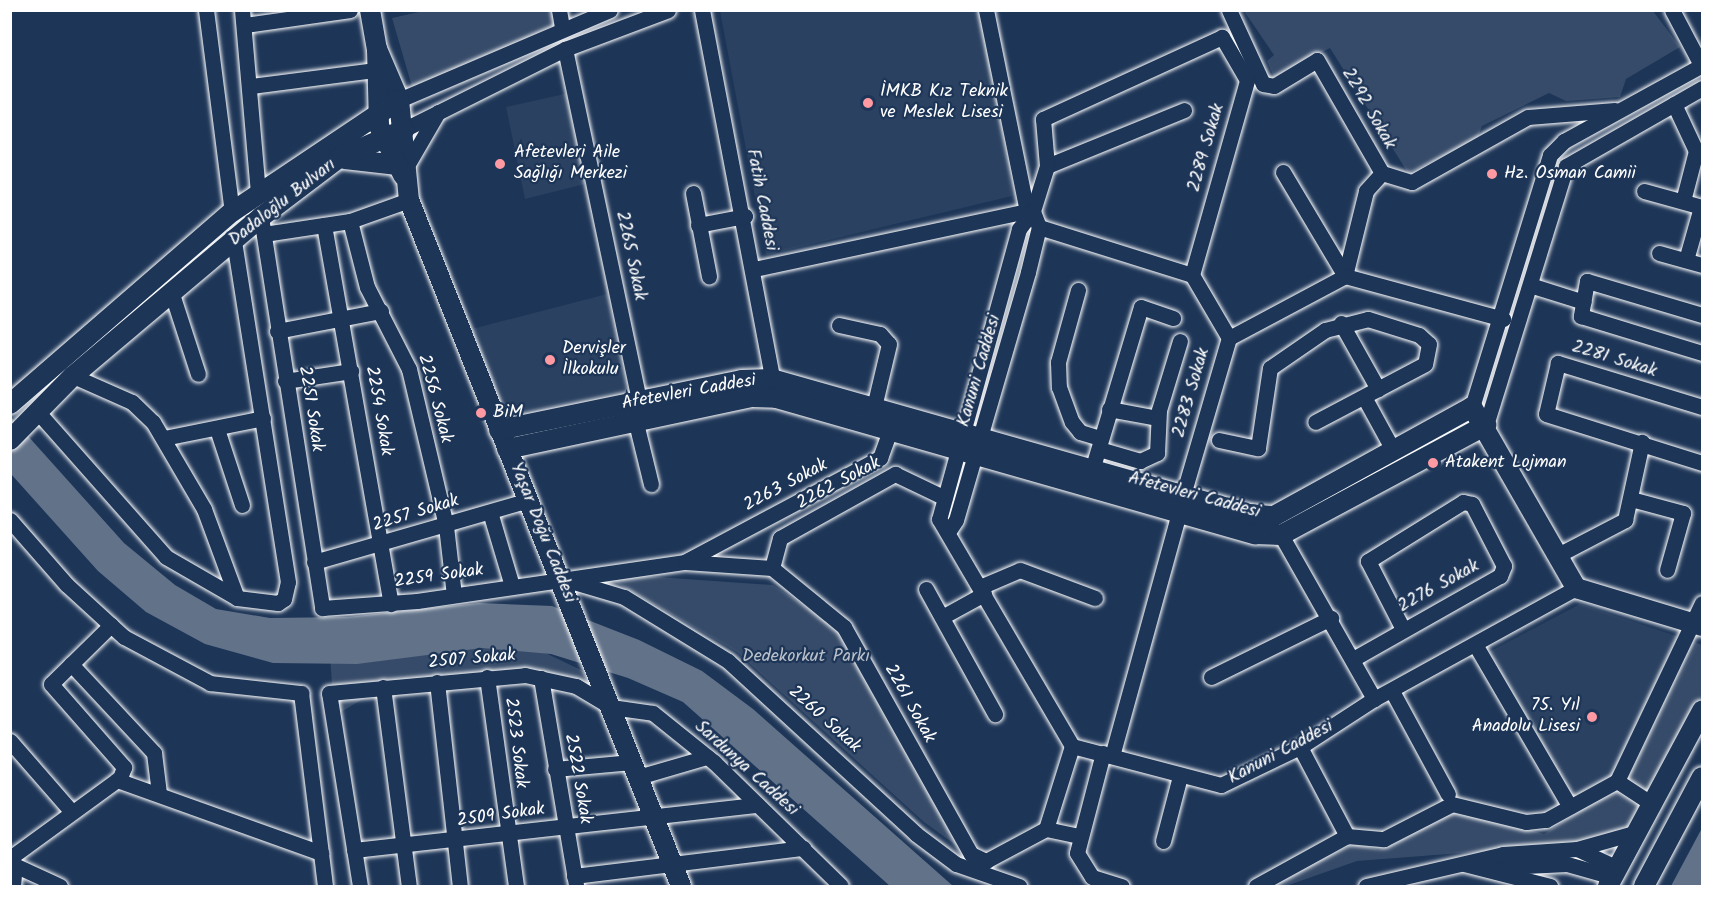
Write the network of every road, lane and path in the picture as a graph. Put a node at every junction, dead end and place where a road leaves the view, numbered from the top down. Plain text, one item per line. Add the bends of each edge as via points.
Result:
1 (206, 10) edge
2 (350, 10) edge
3 (370, 10) edge
4 (559, 10) edge
5 (610, 10) edge
6 (668, 10) edge
7 (702, 10) edge
8 (1229, 10) edge
9 (1672, 10) edge
10 (990, 12) edge
11 (243, 18) edge
12 (562, 27) junction
13 (377, 49) junction
14 (565, 49) junction
15 (1702, 65) edge
16 (374, 70) junction
17 (250, 86) junction
18 (1274, 86) junction
19 (1702, 88) edge
20 (399, 100) junction
21 (1241, 102) junction
22 (1674, 104) junction
23 (1623, 109) junction
24 (1184, 110) dead end
25 (376, 111) junction
26 (438, 112) junction
27 (1043, 119) joint
28 (405, 129) junction
29 (384, 139) junction
30 (1699, 149) edge
31 (339, 158) junction
32 (1047, 166) junction
33 (403, 171) junction
34 (1283, 172) dead end
35 (1382, 173) junction
36 (1644, 191) dead end
37 (258, 193) junction
38 (693, 193) dead end
39 (409, 200) junction
40 (1683, 201) junction
41 (1702, 207) edge
42 (232, 212) junction
43 (745, 216) junction
44 (1031, 217) junction
45 (350, 221) junction
46 (263, 225) junction
47 (324, 225) junction
48 (698, 225) junction
49 (234, 241) junction
50 (1659, 253) dead end
51 (1686, 260) junction
52 (1702, 266) edge
53 (754, 269) junction
54 (1192, 275) junction
55 (709, 276) dead end
56 (1345, 276) junction
57 (1533, 286) junction
58 (1078, 290) dead end
59 (172, 294) junction
60 (1584, 302) junction
61 (381, 311) junction
62 (1702, 315) edge
63 (1173, 318) dead end
64 (342, 319) junction
65 (1503, 319) junction
66 (1341, 323) junction
67 (839, 325) dead end
68 (277, 331) junction
69 (1229, 338) junction
70 (1180, 341) dead end
71 (1702, 353) edge
72 (351, 371) junction
73 (198, 374) dead end
74 (73, 376) junction
75 (285, 381) junction
76 (774, 388) junction
77 (1378, 389) junction
78 (14, 395) edge
79 (1364, 397) junction
80 (639, 401) junction
81 (874, 407) junction
82 (1472, 407) junction
83 (1702, 407) edge
84 (1109, 409) junction
85 (32, 416) junction
86 (263, 418) junction
87 (1158, 418) junction
88 (1315, 422) dead end
89 (636, 423) junction
90 (1486, 425) junction
91 (217, 429) junction
92 (500, 430) junction
93 (890, 430) junction
94 (164, 438) junction
95 (10, 440) edge
96 (1219, 440) dead end
97 (1642, 442) junction
98 (1100, 443) junction
99 (968, 444) junction
100 (507, 449) junction
101 (1393, 450) junction
102 (880, 458) junction
103 (1702, 463) edge
104 (1092, 470) junction
105 (895, 474) junction
106 (651, 484) dead end
107 (945, 498) junction
108 (1631, 499) junction
109 (529, 500) junction
110 (1181, 504) junction
111 (242, 505) dead end
112 (490, 512) junction
113 (10, 520) edge
114 (446, 526) junction
115 (948, 532) junction
116 (1281, 535) junction
117 (381, 546) junction
118 (1558, 555) junction
119 (314, 562) junction
120 (685, 562) junction
121 (772, 568) junction
122 (1667, 570) dead end
123 (562, 579) junction
124 (512, 586) junction
125 (1576, 588) junction
126 (926, 589) dead end
127 (982, 591) junction
128 (454, 596) junction
129 (237, 598) junction
130 (1095, 598) dead end
131 (1702, 603) edge
132 (391, 604) junction
133 (322, 608) joint
134 (942, 617) junction
135 (1331, 618) junction
136 (111, 625) junction
137 (1697, 625) edge
138 (1403, 629) junction
139 (1476, 645) junction
140 (1353, 659) junction
141 (71, 664) junction
142 (487, 676) junction
143 (1211, 677) dead end
144 (541, 678) junction
145 (437, 682) junction
146 (382, 687) junction
147 (1392, 691) junction
148 (1374, 699) junction
149 (611, 707) junction
150 (1702, 711) edge
151 (995, 714) dead end
152 (10, 741) edge
153 (1072, 746) junction
154 (1300, 747) junction
155 (1108, 754) junction
156 (707, 757) junction
157 (555, 769) junction
158 (635, 770) junction
159 (1180, 776) junction
160 (1702, 777) edge
161 (119, 781) junction
162 (1617, 781) junction
163 (159, 793) junction
164 (1448, 794) dead end
165 (1652, 804) junction
166 (758, 805) junction
167 (1570, 807) junction
168 (71, 811) junction
169 (654, 817) junction
170 (566, 826) junction
171 (1046, 829) junction
172 (1637, 832) junction
173 (507, 835) junction
174 (1080, 836) junction
175 (1347, 836) junction
176 (1163, 841) dead end
177 (453, 842) junction
178 (404, 848) junction
179 (803, 848) junction
180 (354, 849) junction
181 (1577, 849) junction
182 (321, 853) junction
183 (1491, 860) junction
184 (12, 862) edge
185 (1464, 864) junction
186 (673, 867) junction
187 (1614, 879) edge
188 (575, 881) edge
189 (1649, 885) edge
190 (13, 886) edge
191 (60, 886) edge
192 (325, 886) edge
193 (360, 886) edge
194 (410, 886) edge
195 (460, 886) edge
196 (516, 886) edge
197 (681, 886) edge
198 (841, 886) edge
199 (1019, 886) edge
200 (1122, 886) edge
201 (1256, 886) edge
202 (1366, 886) edge
203 (1550, 886) edge

1 - 42 street
2 - 11 street
3 - 13 main road
4 - 12 street
5 - 12 street, Dadaloğlu Bulvarı
6 - 14 street, Dadaloğlu Bulvarı
7 - 43 street, Fatih Caddesi
8 - 18 street via 1263,84
9 - 15 street
10 - 44 street
11 - 17 street
12 - 20 street, Dadaloğlu Bulvarı
13 - 16 main road
13 - 20 main road
14 - 26 street, Dadaloğlu Bulvarı
14 - 80 street, 2265 Sokak
15 - 23 street
16 - 17 street
16 - 25 main road
17 - 37 street
18 - 21 street
18 - 35 street, 2292 Sokak via 1317,60
19 - 22 street
20 - 25 main road, Dadaloğlu Bulvarı
20 - 28 main road
21 - 27 street, 2289 Sokak via 1247,80 1222,37
21 - 54 street, 2289 Sokak
22 - 30 street
22 - 57 street via 1566,166
23 - 35 street via 1528,117 1412,182
23 - 65 street via 1564,141 1550,156
24 - 32 street
25 - 29 main road
25 - 37 main road, Dadaloğlu Bulvarı
26 - 28 street, Dadaloğlu Bulvarı
26 - 33 street
27 - 32 street, Kanuni Caddesi
28 - 29 main road, Dadaloğlu Bulvarı
28 - 33 main road
29 - 31 main road, Dadaloğlu Bulvarı
29 - 33 main road
30 - 40 street
31 - 33 main road
31 - 46 main road, Dadaloğlu Bulvarı
32 - 44 street, Kanuni Caddesi
33 - 39 main road, Yaşar Doğu Caddesi
34 - 56 street
35 - 56 street, 2292 Sokak via 1366,191
36 - 40 street
37 - 42 main road, Dadaloğlu Bulvarı
38 - 48 street
39 - 45 street
39 - 92 main road, Yaşar Doğu Caddesi
40 - 41 street
41 - 51 street
42 - 78 main road, Dadaloğlu Bulvarı
43 - 48 street
43 - 53 street, Fatih Caddesi
44 - 53 street
44 - 54 street
44 - 99 street, Kanuni Caddesi
45 - 47 street
45 - 61 street, 2256 Sokak via 367,287
46 - 47 street
46 - 49 main road, Dadaloğlu Bulvarı
46 - 68 street, 2251 Sokak
47 - 64 street, 2254 Sokak
48 - 55 street
49 - 59 main road, Dadaloğlu Bulvarı
49 - 86 street
50 - 51 street
51 - 52 street
53 - 76 street, Fatih Caddesi
54 - 69 street, 2283 Sokak
56 - 65 street
56 - 69 street
57 - 60 street
57 - 90 street
58 - 98 street via 1058,362 1059,387 1080,432
59 - 73 street
59 - 74 main road, Dadaloğlu Bulvarı
60 - 62 street via 1587,281
60 - 71 street via 1581,316
61 - 64 street
61 - 114 street, 2256 Sokak via 409,369
63 - 84 street via 1141,308
64 - 68 street
64 - 72 street, 2254 Sokak
65 - 82 street
66 - 77 street
66 - 77 street via 1368,319 1419,335 1430,344 1425,364
66 - 96 street via 1270,368 1258,448
67 - 81 street via 880,334 889,344
68 - 75 street, 2251 Sokak
69 - 110 street, 2283 Sokak
70 - 87 street
72 - 75 street
72 - 117 street, 2254 Sokak
74 - 85 main road, Dadaloğlu Bulvarı
74 - 94 street via 132,402
75 - 119 street, 2251 Sokak
76 - 80 main road, Afetevleri Caddesi
76 - 81 main road, Afetevleri Caddesi
76 - 89 main road, Afetevleri Caddesi via 752,398
76 - 93 main road, Afetevleri Caddesi
77 - 79 street
79 - 88 street
79 - 101 street
80 - 92 main road, Afetevleri Caddesi
81 - 99 main road, Afetevleri Caddesi
82 - 90 main road
82 - 101 main road, Afetevleri Caddesi
83 - 97 street, 2281 Sokak via 1558,363 1546,414
84 - 87 street
84 - 98 street
85 - 95 main road, Dadaloğlu Bulvarı
85 - 129 street via 166,557
86 - 91 street
86 - 129 street via 288,582 278,603
87 - 98 street via 1159,450 1151,459
89 - 100 main road, Afetevleri Caddesi
89 - 106 street
90 - 116 main road, Afetevleri Caddesi
90 - 118 main road
91 - 94 street
91 - 111 street
92 - 100 main road, Yaşar Doğu Caddesi
93 - 99 main road, Afetevleri Caddesi
93 - 102 street
94 - 129 street via 204,509
97 - 103 street, 2281 Sokak
97 - 108 street
98 - 104 street
99 - 104 main road, Afetevleri Caddesi
99 - 107 street, Kanuni Caddesi
99 - 110 main road, Afetevleri Caddesi
99 - 115 street, Kanuni Caddesi
100 - 109 main road, Yaşar Doğu Caddesi
101 - 110 main road, Afetevleri Caddesi via 1274,516
102 - 105 street
102 - 120 street, 2263 Sokak
104 - 110 main road, Afetevleri Caddesi
105 - 107 street, 2262 Sokak
105 - 121 street, 2262 Sokak via 780,538
107 - 115 street, Kanuni Caddesi via 939,519
108 - 118 street via 1625,520
108 - 122 street via 1683,513
109 - 112 street, 2257 Sokak
109 - 123 main road, Yaşar Doğu Caddesi
110 - 116 main road, Afetevleri Caddesi via 1255,534
110 - 155 street, 2283 Sokak
112 - 114 street, 2257 Sokak
112 - 124 street
113 - 136 street
114 - 117 street, 2257 Sokak
114 - 128 street, 2256 Sokak
115 - 127 street, Kanuni Caddesi
116 - 135 street
117 - 119 street, 2257 Sokak
117 - 132 street, 2254 Sokak
118 - 125 main road
119 - 133 street, 2251 Sokak
120 - 121 street
120 - 123 street
121 - 171 street, 2261 Sokak via 844,627 972,855 986,861
123 - 124 street, 2259 Sokak
123 - 149 main road, Yaşar Doğu Caddesi
123 - 199 street, 2260 Sokak via 624,597 729,662 916,834 956,864
124 - 128 street, 2259 Sokak
125 - 137 main road
125 - 139 street, Kanuni Caddesi
126 - 134 street
127 - 130 street via 1020,570
127 - 134 street
127 - 153 street, Kanuni Caddesi
128 - 132 street, 2259 Sokak
131 - 137 street
132 - 133 street, 2259 Sokak
134 - 151 street
135 - 140 street
135 - 143 street
136 - 141 street
136 - 182 street via 210,684 301,693
137 - 162 street
138 - 138 street, 2276 Sokak via 1500,576 1504,566 1472,504 1463,502 1368,561
138 - 140 street, 2276 Sokak
139 - 147 street, Kanuni Caddesi
139 - 167 street
140 - 148 street
141 - 161 street via 52,690 124,767
141 - 163 street via 154,753
142 - 144 street, 2507 Sokak
142 - 145 street, 2507 Sokak
142 - 173 street, 2523 Sokak
144 - 149 street, 2507 Sokak via 576,686
144 - 157 street, 2522 Sokak
145 - 146 street, 2507 Sokak
145 - 177 street
146 - 178 street
146 - 180 street, 2507 Sokak via 330,693
147 - 148 street, Kanuni Caddesi
147 - 164 street
148 - 154 street, Kanuni Caddesi
149 - 156 street, Sardunya Caddesi via 653,713
149 - 158 main road, Yaşar Doğu Caddesi
150 - 165 main road
152 - 168 street
153 - 155 street, Kanuni Caddesi
153 - 171 street
154 - 159 street, Kanuni Caddesi via 1221,785
154 - 175 street
155 - 159 street, Kanuni Caddesi
155 - 174 street, 2283 Sokak
156 - 158 street
156 - 166 street, Sardunya Caddesi
157 - 158 street
157 - 170 street, 2522 Sokak
158 - 169 main road, Yaşar Doğu Caddesi
159 - 176 street
160 - 189 main road
161 - 163 street
161 - 168 street
162 - 165 street
162 - 167 street
163 - 182 street
165 - 172 main road
166 - 169 street, 2509 Sokak
166 - 179 street, Sardunya Caddesi
167 - 175 street via 1546,820 1526,822 1452,804 1384,839
168 - 184 street
169 - 170 street, 2509 Sokak
169 - 186 main road, Yaşar Doğu Caddesi
170 - 173 street, 2509 Sokak
170 - 188 street, 2522 Sokak
171 - 174 street
172 - 181 street
172 - 187 main road
173 - 177 street, 2509 Sokak
173 - 196 street, 2523 Sokak
174 - 200 street, 2283 Sokak via 1077,853 1083,867 1092,877
175 - 201 street
177 - 178 street, 2509 Sokak
177 - 195 street
178 - 180 street, 2509 Sokak
178 - 194 street
179 - 186 street
179 - 198 street, Sardunya Caddesi
180 - 193 street
181 - 183 street
181 - 187 street
182 - 192 street
183 - 185 street
183 - 187 street via 1504,867 1567,864
184 - 190 street
184 - 191 street
185 - 202 street
185 - 203 street
186 - 188 street
186 - 197 main road, Yaşar Doğu Caddesi
187 - 189 main road via 1636,866

